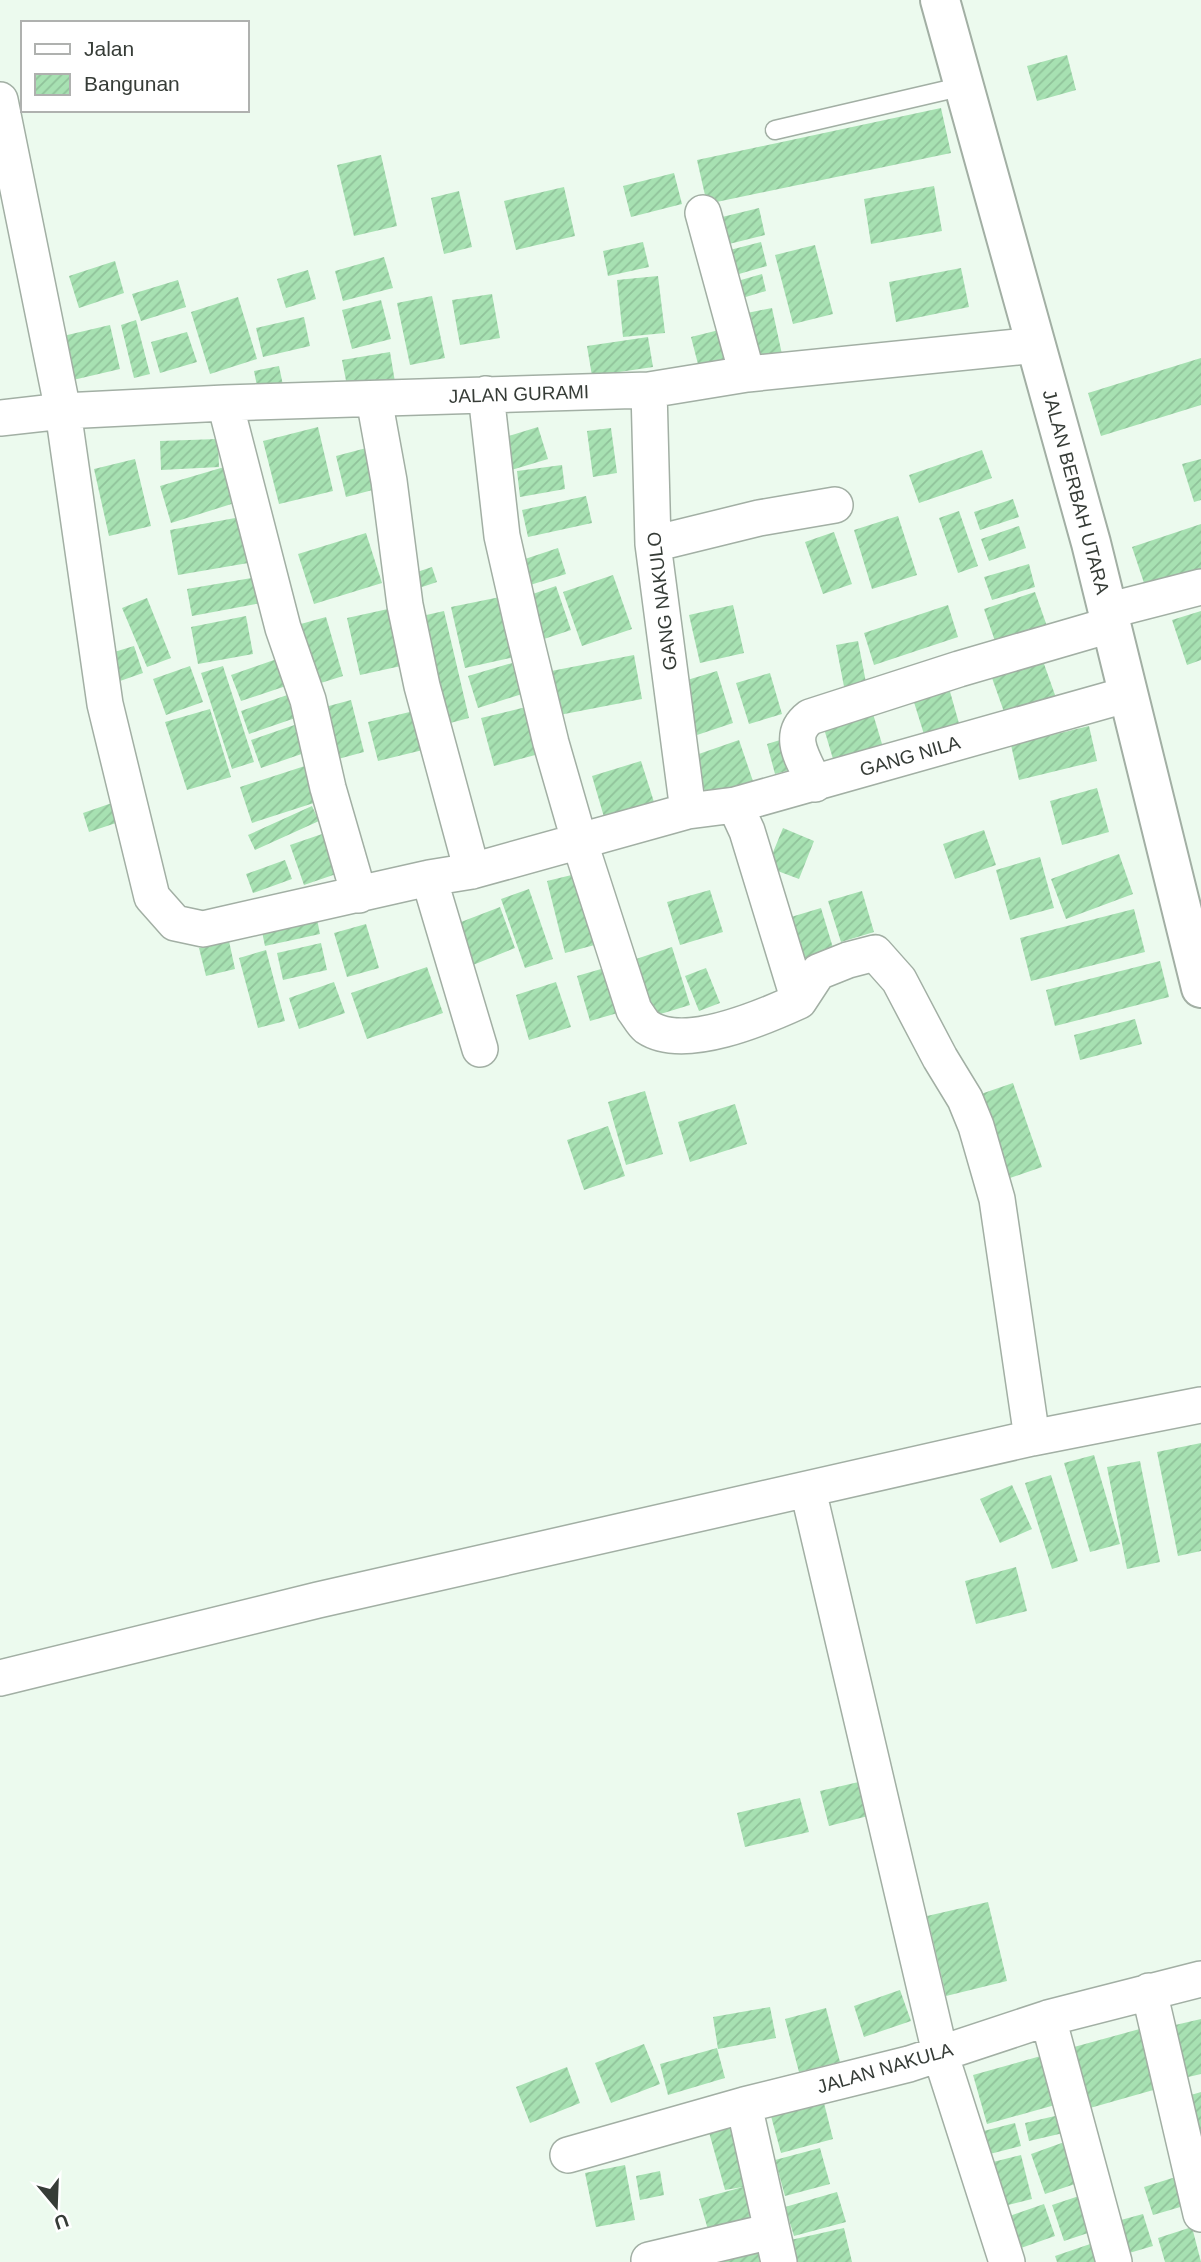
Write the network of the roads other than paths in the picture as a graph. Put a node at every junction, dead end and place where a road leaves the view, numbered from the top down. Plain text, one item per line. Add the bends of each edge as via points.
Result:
1 (940, 0) edge
2 (964, 86) junction
3 (0, 100) edge
4 (775, 130) dead end
5 (703, 213) dead end
6 (1037, 345) junction
7 (747, 374) junction
8 (649, 390) junction
9 (486, 394) junction
10 (374, 399) junction
11 (225, 403) junction
12 (63, 411) junction
13 (0, 418) edge
14 (835, 505) dead end
15 (653, 544) junction
16 (1201, 587) edge
17 (1108, 618) junction
18 (1129, 694) junction
19 (815, 783) junction
20 (734, 805) junction
21 (688, 811) junction
22 (579, 840) junction
23 (472, 871) junction
24 (429, 878) junction
25 (359, 895) junction
26 (1201, 988) edge
27 (799, 1001) junction
28 (480, 1049) dead end
29 (1201, 1405) edge
30 (1032, 1438) junction
31 (808, 1489) junction
32 (0, 1678) edge
33 (1201, 1979) edge
34 (1149, 1991) junction
35 (1048, 2018) junction
36 (940, 2053) junction
37 (744, 2105) junction
38 (568, 2155) dead end
39 (1201, 2214) edge
40 (776, 2247) edge
41 (649, 2260) dead end
42 (1007, 2262) edge
43 (1114, 2262) edge

1 - 2 main road, JALAN BERBAH UTARA
2 - 4 lane
2 - 6 main road, JALAN BERBAH UTARA
3 - 12 street, GANG NILA
5 - 7 street
6 - 7 street, JALAN GURAMI
6 - 17 main road, JALAN BERBAH UTARA
7 - 8 street, JALAN GURAMI
8 - 9 street, JALAN GURAMI
8 - 15 street, GANG NAKULO
9 - 10 street, JALAN GURAMI
9 - 22 street via 502,536
10 - 11 street, JALAN GURAMI
10 - 23 street via 405,605
11 - 12 street, JALAN GURAMI
11 - 25 street
12 - 13 street, JALAN GURAMI
12 - 25 street, GANG NILA via 105,704 152,897 175,923 203,929
14 - 15 street
15 - 21 street, GANG NAKULO
16 - 17 street
17 - 18 main road, JALAN BERBAH UTARA
17 - 19 street via 810,717 799,725 797,734
18 - 19 street, GANG NILA
18 - 26 main road, JALAN BERBAH UTARA
19 - 20 street, GANG NILA
20 - 21 street, GANG NILA
20 - 27 street via 747,831
21 - 22 street, GANG NILA
22 - 23 street, GANG NILA
22 - 27 street via 634,1010 647,1026 674,1034 709,1032
23 - 24 street, GANG NILA
24 - 25 street, GANG NILA
24 - 28 street
27 - 30 street via 818,972 875,953 899,981 965,1099 997,1199
29 - 30 street
30 - 31 street
31 - 32 street via 318,1600
31 - 36 street
33 - 34 street, JALAN NAKULA
34 - 35 street, JALAN NAKULA
34 - 39 street
35 - 36 street, JALAN NAKULA
35 - 43 street
36 - 37 street, JALAN NAKULA
36 - 42 street
37 - 38 street, JALAN NAKULA
37 - 40 street
40 - 41 street

